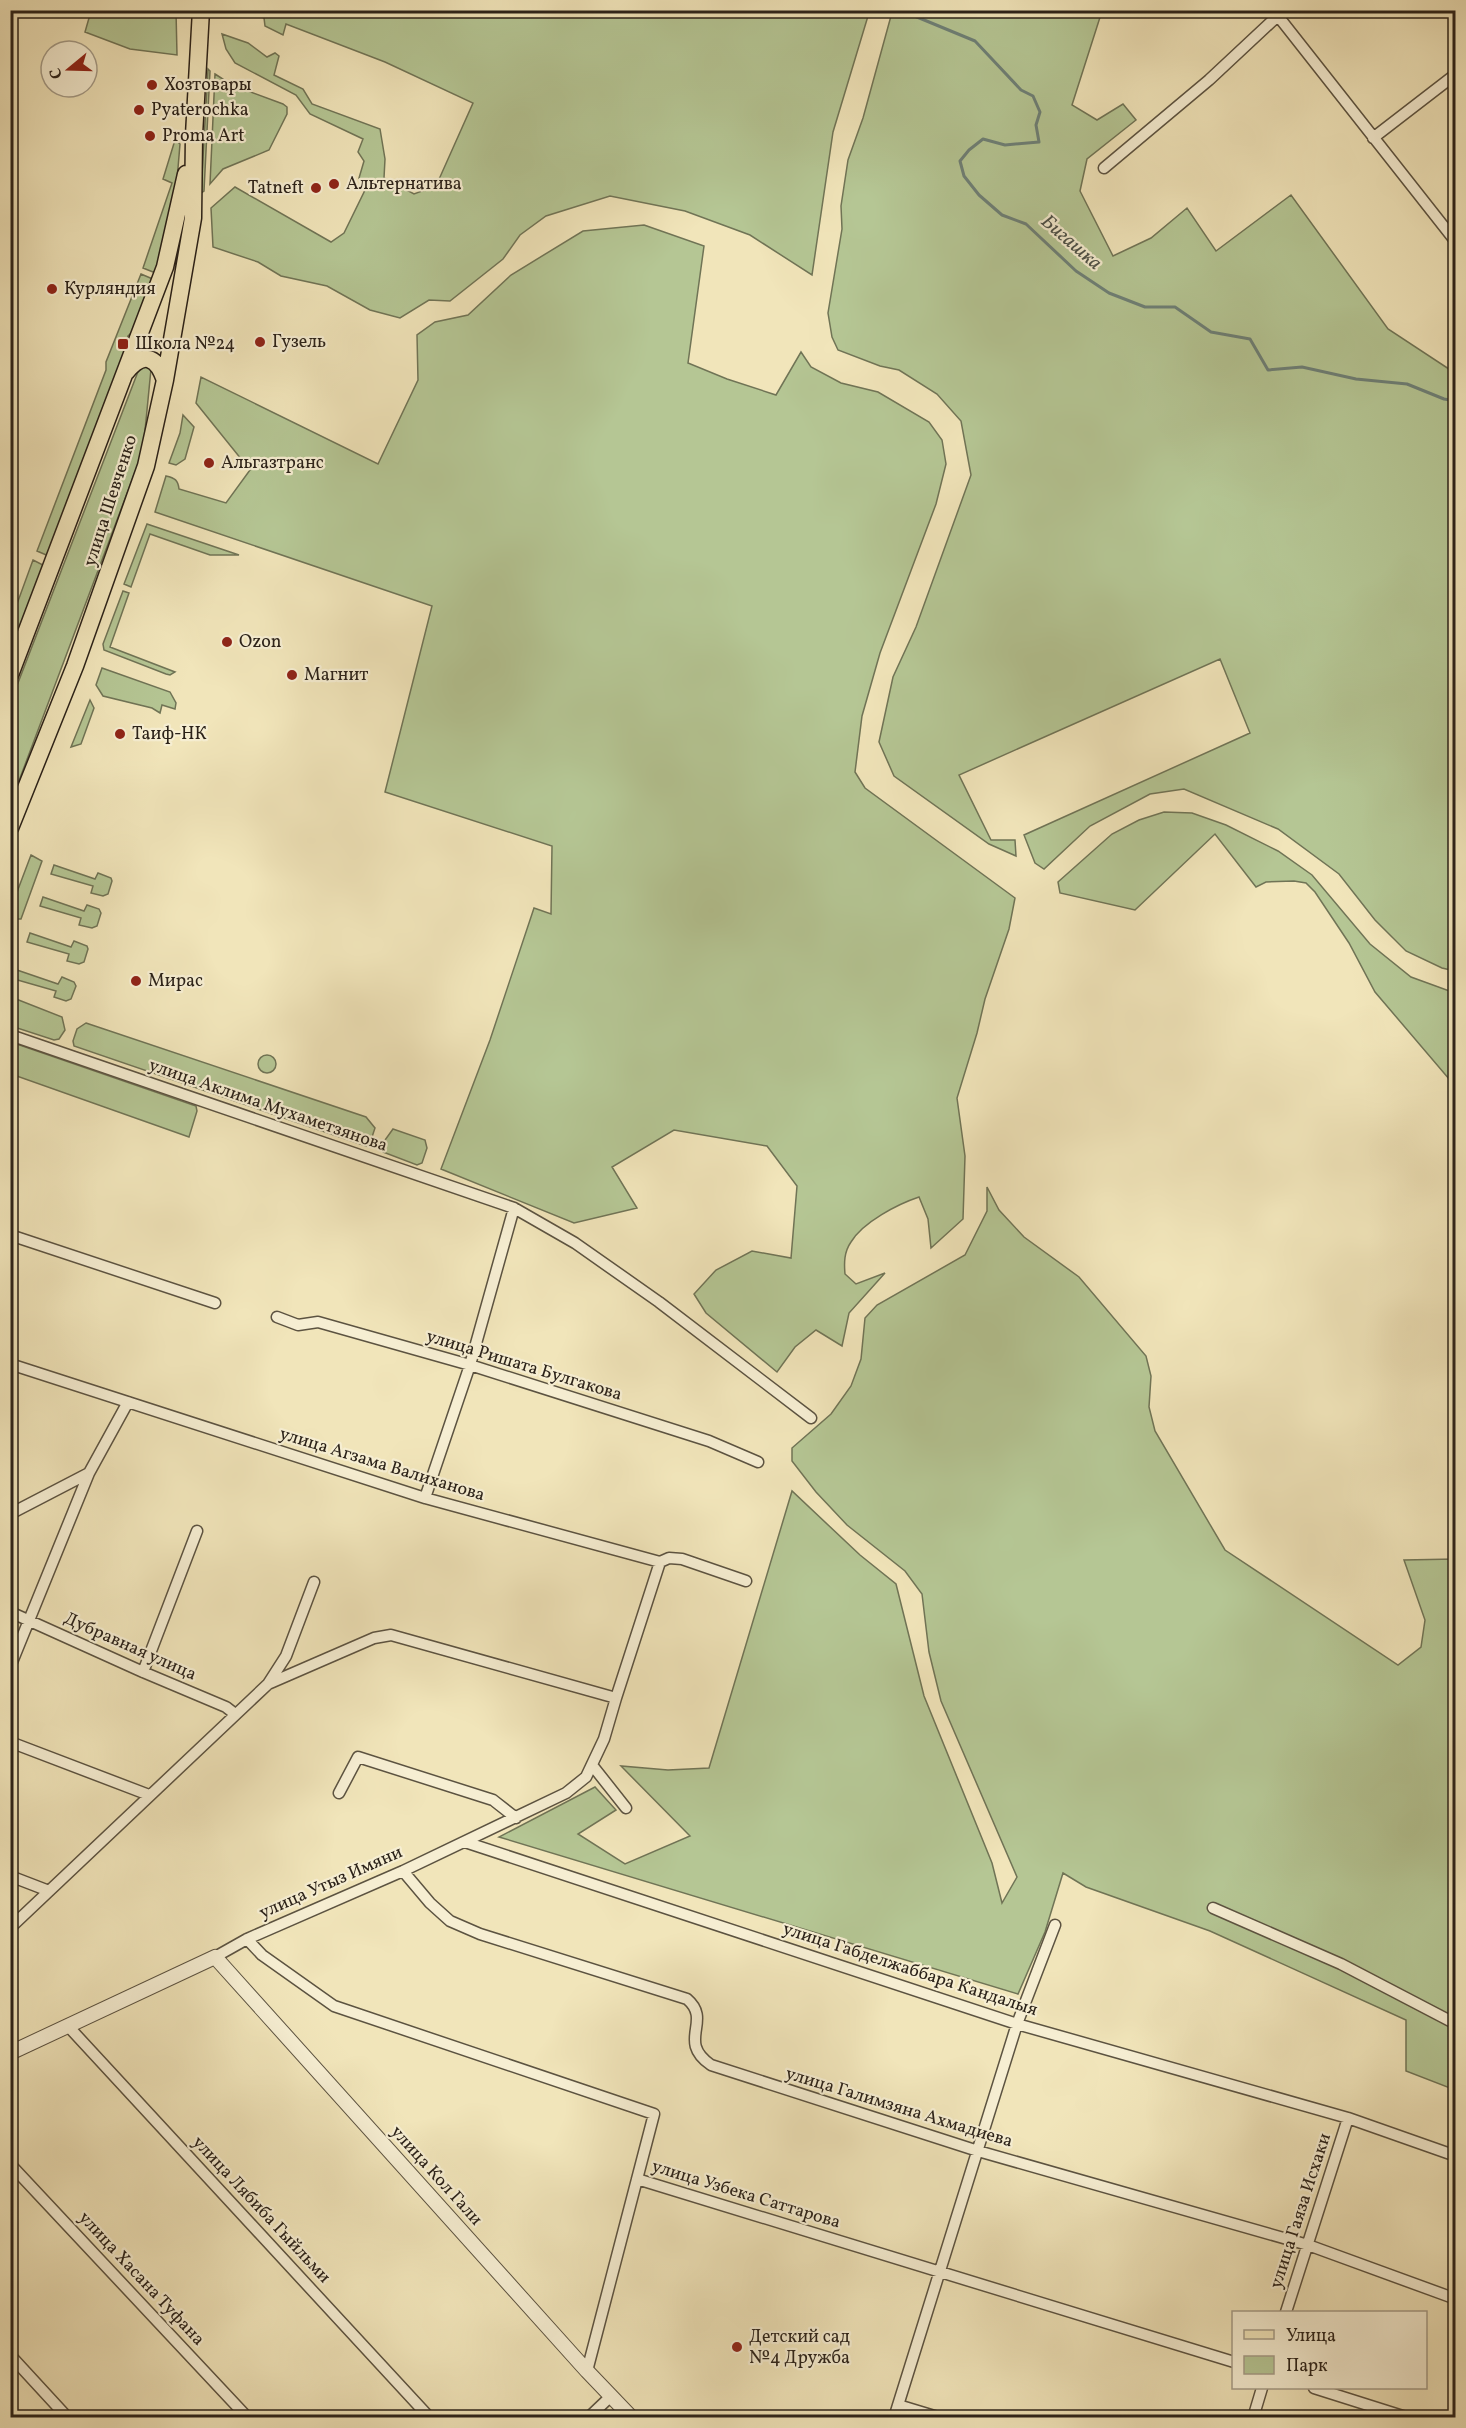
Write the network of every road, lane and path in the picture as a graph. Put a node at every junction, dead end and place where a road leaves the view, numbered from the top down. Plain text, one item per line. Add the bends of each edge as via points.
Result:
1 (201, 10) edge
2 (1281, 13) edge
3 (1455, 74) edge
4 (1373, 138) junction
5 (1104, 168) dead end
6 (185, 217) junction
7 (1455, 242) edge
8 (125, 373) junction
9 (165, 380) junction
10 (10, 675) edge
11 (10, 828) edge
12 (10, 1035) edge
13 (514, 1208) junction
14 (10, 1235) edge
15 (215, 1303) dead end
16 (277, 1317) dead end
17 (10, 1364) edge
18 (470, 1365) junction
19 (128, 1402) junction
20 (811, 1418) dead end
21 (758, 1462) dead end
22 (89, 1473) junction
23 (425, 1498) junction
24 (10, 1514) edge
25 (197, 1531) dead end
26 (660, 1562) junction
27 (746, 1581) dead end
28 (314, 1582) dead end
29 (10, 1612) edge
30 (29, 1619) junction
31 (10, 1668) edge
32 (143, 1672) junction
33 (268, 1684) junction
34 (616, 1698) junction
35 (235, 1714) junction
36 (10, 1742) edge
37 (592, 1765) junction
38 (339, 1793) dead end
39 (149, 1795) junction
40 (626, 1808) dead end
41 (516, 1818) junction
42 (465, 1842) junction
43 (403, 1871) junction
44 (10, 1876) edge
45 (49, 1891) junction
46 (1213, 1908) dead end
47 (1055, 1925) dead end
48 (10, 1928) edge
49 (247, 1939) junction
50 (215, 1957) junction
51 (1017, 2024) junction
52 (1455, 2024) edge
53 (67, 2025) junction
54 (10, 2053) edge
55 (1348, 2118) junction
56 (978, 2151) junction
57 (1455, 2157) edge
58 (10, 2164) edge
59 (638, 2179) junction
60 (1308, 2245) junction
61 (941, 2271) junction
62 (1455, 2299) edge
63 (1287, 2311) edge
64 (10, 2355) edge
65 (1232, 2362) edge
66 (587, 2371) junction
67 (1262, 2389) edge
68 (1317, 2389) edge
69 (610, 2397) junction
70 (898, 2405) junction
71 (68, 2418) edge
72 (248, 2418) edge
73 (430, 2418) edge
74 (588, 2418) edge
75 (632, 2418) edge
76 (894, 2418) edge
77 (941, 2418) edge
78 (1253, 2418) edge
79 (1410, 2418) edge

1 - 6 main road, улица Шевченко
2 - 4 street
2 - 5 street
3 - 4 street
4 - 7 street
6 - 8 main road, улица Шевченко
6 - 9 main road, улица Шевченко
8 - 9 main road via 144,358 151,359 158,363
8 - 10 main road, улица Шевченко
9 - 11 main road, улица Шевченко via 146,466 75,666
12 - 13 street, улица Аклима Мухаметзянова
13 - 18 street
13 - 20 street, улица Аклима Мухаметзянова via 575,1242
14 - 15 street
16 - 18 street, улица Ришата Булгакова via 298,1325 318,1322
17 - 19 street, улица Агзама Валиханова
18 - 21 street, улица Ришата Булгакова via 709,1441
18 - 23 street
19 - 22 street
19 - 23 street, улица Агзама Валиханова
22 - 24 street
22 - 30 street
23 - 26 street, улица Агзама Валиханова
25 - 32 street
26 - 27 street, улица Агзама Валиханова via 682,1559
26 - 34 street, улица Утыз Имяни
28 - 33 street via 286,1656
29 - 30 street, Дубравная улица
30 - 31 street
30 - 32 street, Дубравная улица
32 - 35 street, Дубравная улица
33 - 34 street via 374,1638 391,1635
33 - 35 street
34 - 37 street, улица Утыз Имяни
35 - 39 street
36 - 39 street
37 - 40 street
37 - 41 street, улица Утыз Имяни via 586,1777 566,1793
38 - 41 street via 358,1757 493,1800
39 - 45 street
41 - 42 street, улица Утыз Имяни
42 - 43 street, улица Утыз Имяни
42 - 51 street, улица Габделжаббара Кандалыя
43 - 49 street, улица Утыз Имяни
43 - 56 street, улица Галимзяна Ахмадиева via 450,1921 687,1999 697,2014 695,2048 711,2065
44 - 45 street
45 - 48 street
46 - 52 street via 1341,1964
47 - 51 street
49 - 50 street, улица Утыз Имяни
49 - 59 street, улица Узбека Саттарова via 262,1955 334,2006 654,2114
50 - 53 street, улица Утыз Имяни
50 - 66 street, улица Кол Гали
51 - 55 street, улица Габделжаббара Кандалыя
51 - 56 street
53 - 54 street, улица Утыз Имяни
53 - 73 street, улица Лябиба Гыйльми
55 - 57 street, улица Габделжаббара Кандалыя
55 - 60 street, улица Гаяза Исхаки
56 - 60 street, улица Галимзяна Ахмадиева
56 - 61 street
58 - 72 street, улица Хасана Туфана
59 - 61 street, улица Узбека Саттарова
59 - 66 street
60 - 62 street, улица Галимзяна Ахмадиева
60 - 63 street, улица Гаяза Исхаки
61 - 65 street, улица Узбека Саттарова
61 - 70 street
64 - 71 street
66 - 69 street, улица Кол Гали
67 - 78 street
68 - 79 street
69 - 74 street
69 - 75 street, улица Кол Гали
70 - 76 street
70 - 77 street

